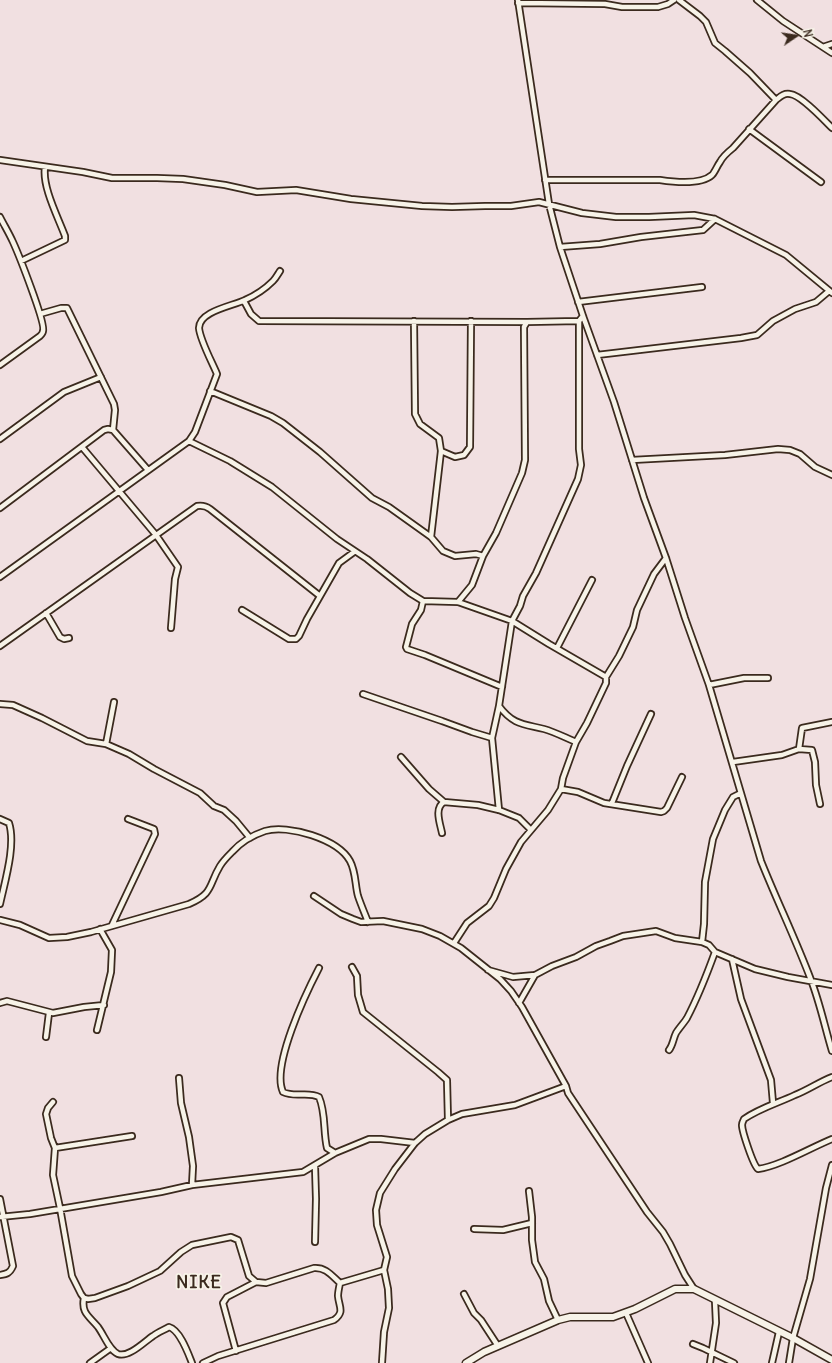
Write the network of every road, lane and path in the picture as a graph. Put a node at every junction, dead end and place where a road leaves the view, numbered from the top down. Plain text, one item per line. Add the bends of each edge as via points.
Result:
1 (674, 0) edge
2 (679, 0) edge
3 (757, 0) edge
4 (518, 2) edge
5 (832, 44) edge
6 (823, 47) junction
7 (832, 53) edge
8 (776, 100) junction
9 (832, 128) edge
10 (749, 129) junction
11 (0, 160) edge
12 (45, 167) junction
13 (545, 180) junction
14 (821, 182) dead end
15 (549, 204) junction
16 (0, 217) edge
17 (715, 219) junction
18 (560, 247) junction
19 (21, 261) junction
20 (280, 271) dead end
21 (702, 287) dead end
22 (830, 292) edge
23 (244, 300) junction
24 (578, 302) junction
25 (40, 314) junction
26 (583, 316) junction
27 (414, 321) junction
28 (471, 321) junction
29 (579, 321) junction
30 (527, 322) junction
31 (597, 354) junction
32 (0, 365) edge
33 (101, 378) junction
34 (210, 391) junction
35 (112, 430) junction
36 (0, 439) edge
37 (189, 441) junction
38 (82, 447) junction
39 (441, 451) junction
40 (632, 460) junction
41 (148, 470) junction
42 (832, 475) edge
43 (119, 491) junction
44 (0, 508) edge
45 (156, 535) junction
46 (431, 537) junction
47 (354, 552) junction
48 (483, 556) junction
49 (666, 558) junction
50 (0, 577) edge
51 (592, 580) dead end
52 (320, 596) junction
53 (423, 600) junction
54 (458, 602) junction
55 (242, 610) dead end
56 (46, 613) junction
57 (512, 621) junction
58 (171, 628) dead end
59 (69, 638) dead end
60 (0, 646) edge
61 (557, 648) junction
62 (606, 677) junction
63 (768, 678) dead end
64 (710, 685) junction
65 (502, 687) junction
66 (363, 694) dead end
67 (114, 702) dead end
68 (0, 704) edge
69 (499, 706) junction
70 (651, 714) dead end
71 (832, 722) edge
72 (492, 738) junction
73 (576, 742) junction
74 (106, 744) junction
75 (799, 749) junction
76 (401, 757) dead end
77 (732, 762) junction
78 (682, 777) dead end
79 (562, 789) junction
80 (741, 793) junction
81 (444, 802) junction
82 (612, 803) junction
83 (820, 804) dead end
84 (499, 810) junction
85 (0, 819) edge
86 (128, 819) dead end
87 (531, 830) junction
88 (442, 833) dead end
89 (250, 838) junction
90 (314, 896) dead end
91 (0, 904) edge
92 (0, 920) edge
93 (368, 922) junction
94 (112, 925) junction
95 (100, 929) junction
96 (702, 942) junction
97 (454, 943) junction
98 (715, 952) junction
99 (732, 959) junction
100 (352, 967) dead end
101 (319, 968) dead end
102 (486, 969) junction
103 (535, 975) junction
104 (812, 982) junction
105 (832, 985) edge
106 (0, 1003) edge
107 (519, 1003) junction
108 (104, 1005) junction
109 (49, 1013) junction
110 (97, 1030) dead end
111 (46, 1037) dead end
112 (669, 1050) dead end
113 (832, 1051) edge
114 (832, 1077) edge
115 (179, 1078) dead end
116 (566, 1086) junction
117 (53, 1102) dead end
118 (773, 1103) junction
119 (448, 1120) junction
120 (132, 1136) dead end
121 (832, 1139) edge
122 (415, 1143) junction
123 (55, 1148) junction
124 (335, 1153) junction
125 (832, 1165) edge
126 (315, 1166) junction
127 (192, 1185) junction
128 (529, 1192) dead end
129 (0, 1200) edge
130 (60, 1208) junction
131 (1, 1217) edge
132 (532, 1222) junction
133 (474, 1229) dead end
134 (315, 1242) dead end
135 (384, 1270) junction
136 (0, 1276) edge
137 (256, 1282) junction
138 (340, 1284) junction
139 (694, 1289) junction
140 (464, 1294) dead end
141 (84, 1298) junction
142 (715, 1301) junction
143 (626, 1313) junction
144 (558, 1320) junction
145 (780, 1332) junction
146 (793, 1338) junction
147 (693, 1344) dead end
148 (498, 1346) junction
149 (111, 1348) junction
150 (236, 1351) junction
151 (712, 1352) junction
152 (832, 1360) edge
153 (732, 1362) edge
154 (90, 1363) edge
155 (192, 1363) edge
156 (203, 1363) edge
157 (382, 1363) edge
158 (466, 1363) edge
159 (648, 1363) edge
160 (710, 1363) edge
161 (772, 1363) edge
162 (788, 1363) edge

1 - 4 street via 658,7
2 - 8 street via 706,22 715,43 726,50
3 - 6 street via 783,21
4 - 13 street
5 - 6 street
6 - 7 street
8 - 9 street via 784,94 791,94 812,108
8 - 10 street
10 - 13 street via 721,160 712,175 700,181 676,183 646,180
10 - 14 street
11 - 12 street
12 - 15 street via 112,178 183,179 257,192 296,190 422,206 511,206 539,202
12 - 19 street via 46,186 65,240
13 - 15 street
15 - 17 street via 582,213 616,217 694,215
15 - 18 street
16 - 19 street
17 - 18 street via 703,230
17 - 22 street via 786,255
18 - 24 street
19 - 25 street
20 - 23 street via 273,281
21 - 24 street
22 - 31 street via 816,302 795,309 773,321 757,335
23 - 27 street via 251,314 259,321
23 - 34 street via 202,318 199,327 217,374
24 - 26 street
25 - 32 street via 43,333
25 - 33 street via 67,308
26 - 29 street
26 - 31 street
27 - 28 street
27 - 39 street via 415,414 420,424 439,438
28 - 30 street
28 - 39 street via 470,447 464,455 455,457
29 - 30 street
29 - 57 street via 581,465 578,480
30 - 48 street via 524,327 525,460 522,473 496,533
31 - 40 street
33 - 35 street via 114,404
33 - 36 street via 64,392
34 - 37 street via 195,432
34 - 46 street via 283,423 372,498
35 - 38 street via 104,430
35 - 41 street
37 - 41 street
37 - 47 street via 230,461 272,487
38 - 43 street
38 - 44 street
39 - 46 street
40 - 42 street via 726,455 778,449 800,454 815,467
40 - 49 street
41 - 43 street
43 - 45 street
43 - 50 street
45 - 52 street via 197,506 206,506
45 - 56 street
45 - 58 street via 178,567
46 - 48 street via 449,554
47 - 52 street via 339,563
47 - 53 street via 367,559 410,594
48 - 54 street via 472,585
49 - 62 street via 654,574 637,610 633,627
49 - 64 street via 684,618
51 - 61 street
52 - 55 street via 299,636 293,640
53 - 54 street
53 - 65 street via 421,610 412,624 407,649
54 - 57 street
56 - 59 street via 60,638
56 - 60 street
57 - 61 street
57 - 65 street
61 - 62 street
62 - 73 street via 606,683
63 - 64 street via 744,678
64 - 77 street
65 - 69 street
66 - 72 street
67 - 74 street
68 - 74 street via 12,705 87,741
69 - 72 street
69 - 73 street via 505,714 523,725 545,729
70 - 82 street
71 - 75 street via 802,728
72 - 84 street
73 - 79 street via 563,778
74 - 89 street via 200,793 214,806 224,810
75 - 77 street via 782,755
75 - 83 street via 812,750
76 - 81 street
77 - 80 street
78 - 82 street via 664,812
79 - 82 street via 578,792 604,803
79 - 87 street
80 - 96 street via 733,797 725,810 713,839 705,882
80 - 104 street via 770,885
81 - 84 street
81 - 88 street via 438,810
84 - 87 street via 519,818
85 - 91 street via 9,822 12,831 9,862
86 - 94 street via 154,829 155,834
87 - 97 street via 512,857 488,906 468,923
89 - 93 street via 266,831 285,829 303,832 339,850 349,860
89 - 94 street via 220,865 207,893 200,899
90 - 93 street via 341,914
92 - 95 street via 49,938
93 - 97 street via 383,921 422,929
94 - 95 street
95 - 108 street via 112,950 111,972
96 - 98 street
96 - 103 street via 651,931 624,936 603,943
97 - 102 street
98 - 99 street
98 - 112 street via 695,1002
99 - 104 street via 755,969
99 - 118 street via 741,999 771,1080
100 - 119 street via 358,976 358,995 363,1012 447,1080
101 - 124 street via 291,1032 282,1064 281,1087 283,1092 288,1094 319,1096 324,1138 327,1148
102 - 103 street via 513,977
102 - 107 street via 500,979
103 - 107 street
104 - 105 street
104 - 113 street
106 - 109 street via 7,1002
107 - 116 street
108 - 109 street
108 - 110 street
109 - 111 street
114 - 118 street
115 - 127 street via 193,1166
116 - 119 street via 515,1105 462,1114
116 - 139 street via 596,1137 670,1244
117 - 123 street via 46,1114
118 - 121 street via 744,1118 742,1124 758,1169
119 - 122 street
120 - 123 street
122 - 124 street via 369,1139
122 - 135 street via 395,1169 377,1202 376,1218 387,1257
123 - 130 street via 53,1176
124 - 126 street
125 - 146 street via 810,1279
126 - 127 street via 303,1172
126 - 134 street
127 - 130 street
128 - 132 street
129 - 131 street
130 - 131 street
130 - 141 street via 72,1276
131 - 136 street via 13,1266 8,1273
132 - 133 street via 503,1230
132 - 144 street via 535,1262 544,1279 549,1301
135 - 138 street
135 - 157 street via 389,1308
137 - 138 street via 266,1284 320,1268
137 - 141 street via 249,1276 238,1240 231,1237 192,1245 160,1271 146,1278 95,1298
137 - 150 street via 227,1297 223,1303
138 - 150 street via 338,1293 341,1310 334,1320
139 - 142 street
139 - 143 street via 675,1289
140 - 148 street via 474,1313 482,1320
141 - 149 street via 86,1314
142 - 145 street
142 - 151 street via 716,1323
143 - 144 street via 613,1317 570,1317
143 - 159 street
144 - 148 street
145 - 146 street
145 - 161 street
146 - 152 street
146 - 162 street
147 - 151 street
148 - 158 street
149 - 154 street
149 - 155 street via 118,1354 125,1354 169,1327 178,1333
150 - 156 street
151 - 153 street
151 - 160 street

